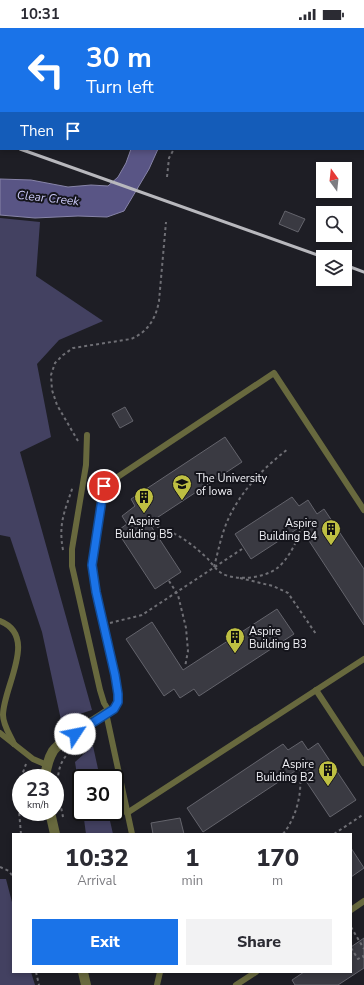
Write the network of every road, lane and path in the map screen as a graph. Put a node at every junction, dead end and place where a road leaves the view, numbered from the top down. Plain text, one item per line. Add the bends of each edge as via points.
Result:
1 (173, 150) edge
2 (167, 177) dead end
3 (166, 222) dead end
4 (149, 326) dead end
5 (87, 435) dead end
6 (288, 449) dead end
7 (364, 510) edge
8 (151, 525) dead end
9 (300, 531) dead end
10 (242, 548) dead end
11 (214, 567) junction
12 (237, 578) junction
13 (169, 581) dead end
14 (176, 592) junction
15 (0, 621) edge
16 (104, 625) junction
17 (316, 634) dead end
18 (364, 659) edge
19 (185, 667) dead end
20 (316, 690) junction
21 (108, 712) junction
22 (0, 733) edge
23 (14, 744) junction
24 (29, 756) junction
25 (364, 763) edge
26 (47, 765) junction
27 (24, 769) edge
28 (46, 769) edge
29 (300, 774) dead end
30 (127, 813) junction
31 (364, 814) edge
32 (20, 821) edge
33 (52, 821) edge
34 (21, 833) edge
35 (55, 833) edge
36 (132, 833) edge
37 (284, 833) edge
38 (336, 833) edge
39 (0, 867) edge
40 (12, 875) edge
41 (364, 901) edge
42 (352, 909) edge
43 (352, 929) edge
44 (364, 949) edge
45 (352, 950) edge
46 (364, 957) edge
47 (36, 973) edge
48 (84, 973) edge
49 (160, 973) edge
50 (254, 973) edge
51 (39, 985) edge
52 (86, 985) edge
53 (157, 985) edge
54 (236, 985) edge

1 - 2 path via 169,158
3 - 4 path via 159,301 157,312
5 - 21 lane via 86,465 72,549 72,566 100,690
6 - 11 path via 264,469 234,508 227,522
7 - 16 lane via 274,373 104,486 92,565
8 - 11 path via 180,536 192,544
9 - 12 path via 287,557 276,569 250,578
10 - 11 path
11 - 12 path via 222,574
11 - 14 path
12 - 17 path via 273,586 288,593
13 - 14 path
14 - 16 path via 142,615
14 - 19 path via 186,628 188,651
15 - 23 lane via 14,631 19,642 18,654 4,700 3,716
16 - 21 lane via 118,694 118,702 114,709
18 - 20 lane
20 - 25 lane
20 - 30 lane
21 - 26 street via 64,742 53,752
21 - 30 lane
22 - 23 lane
23 - 24 lane
24 - 26 lane
24 - 27 path
26 - 28 street
29 - 37 path via 301,786 293,818
30 - 36 lane
31 - 38 path
32 - 34 path
33 - 35 street
39 - 40 path via 10,871
41 - 42 lane
43 - 44 path
45 - 46 path via 358,959
47 - 51 path
48 - 52 street
49 - 53 lane
50 - 54 lane

